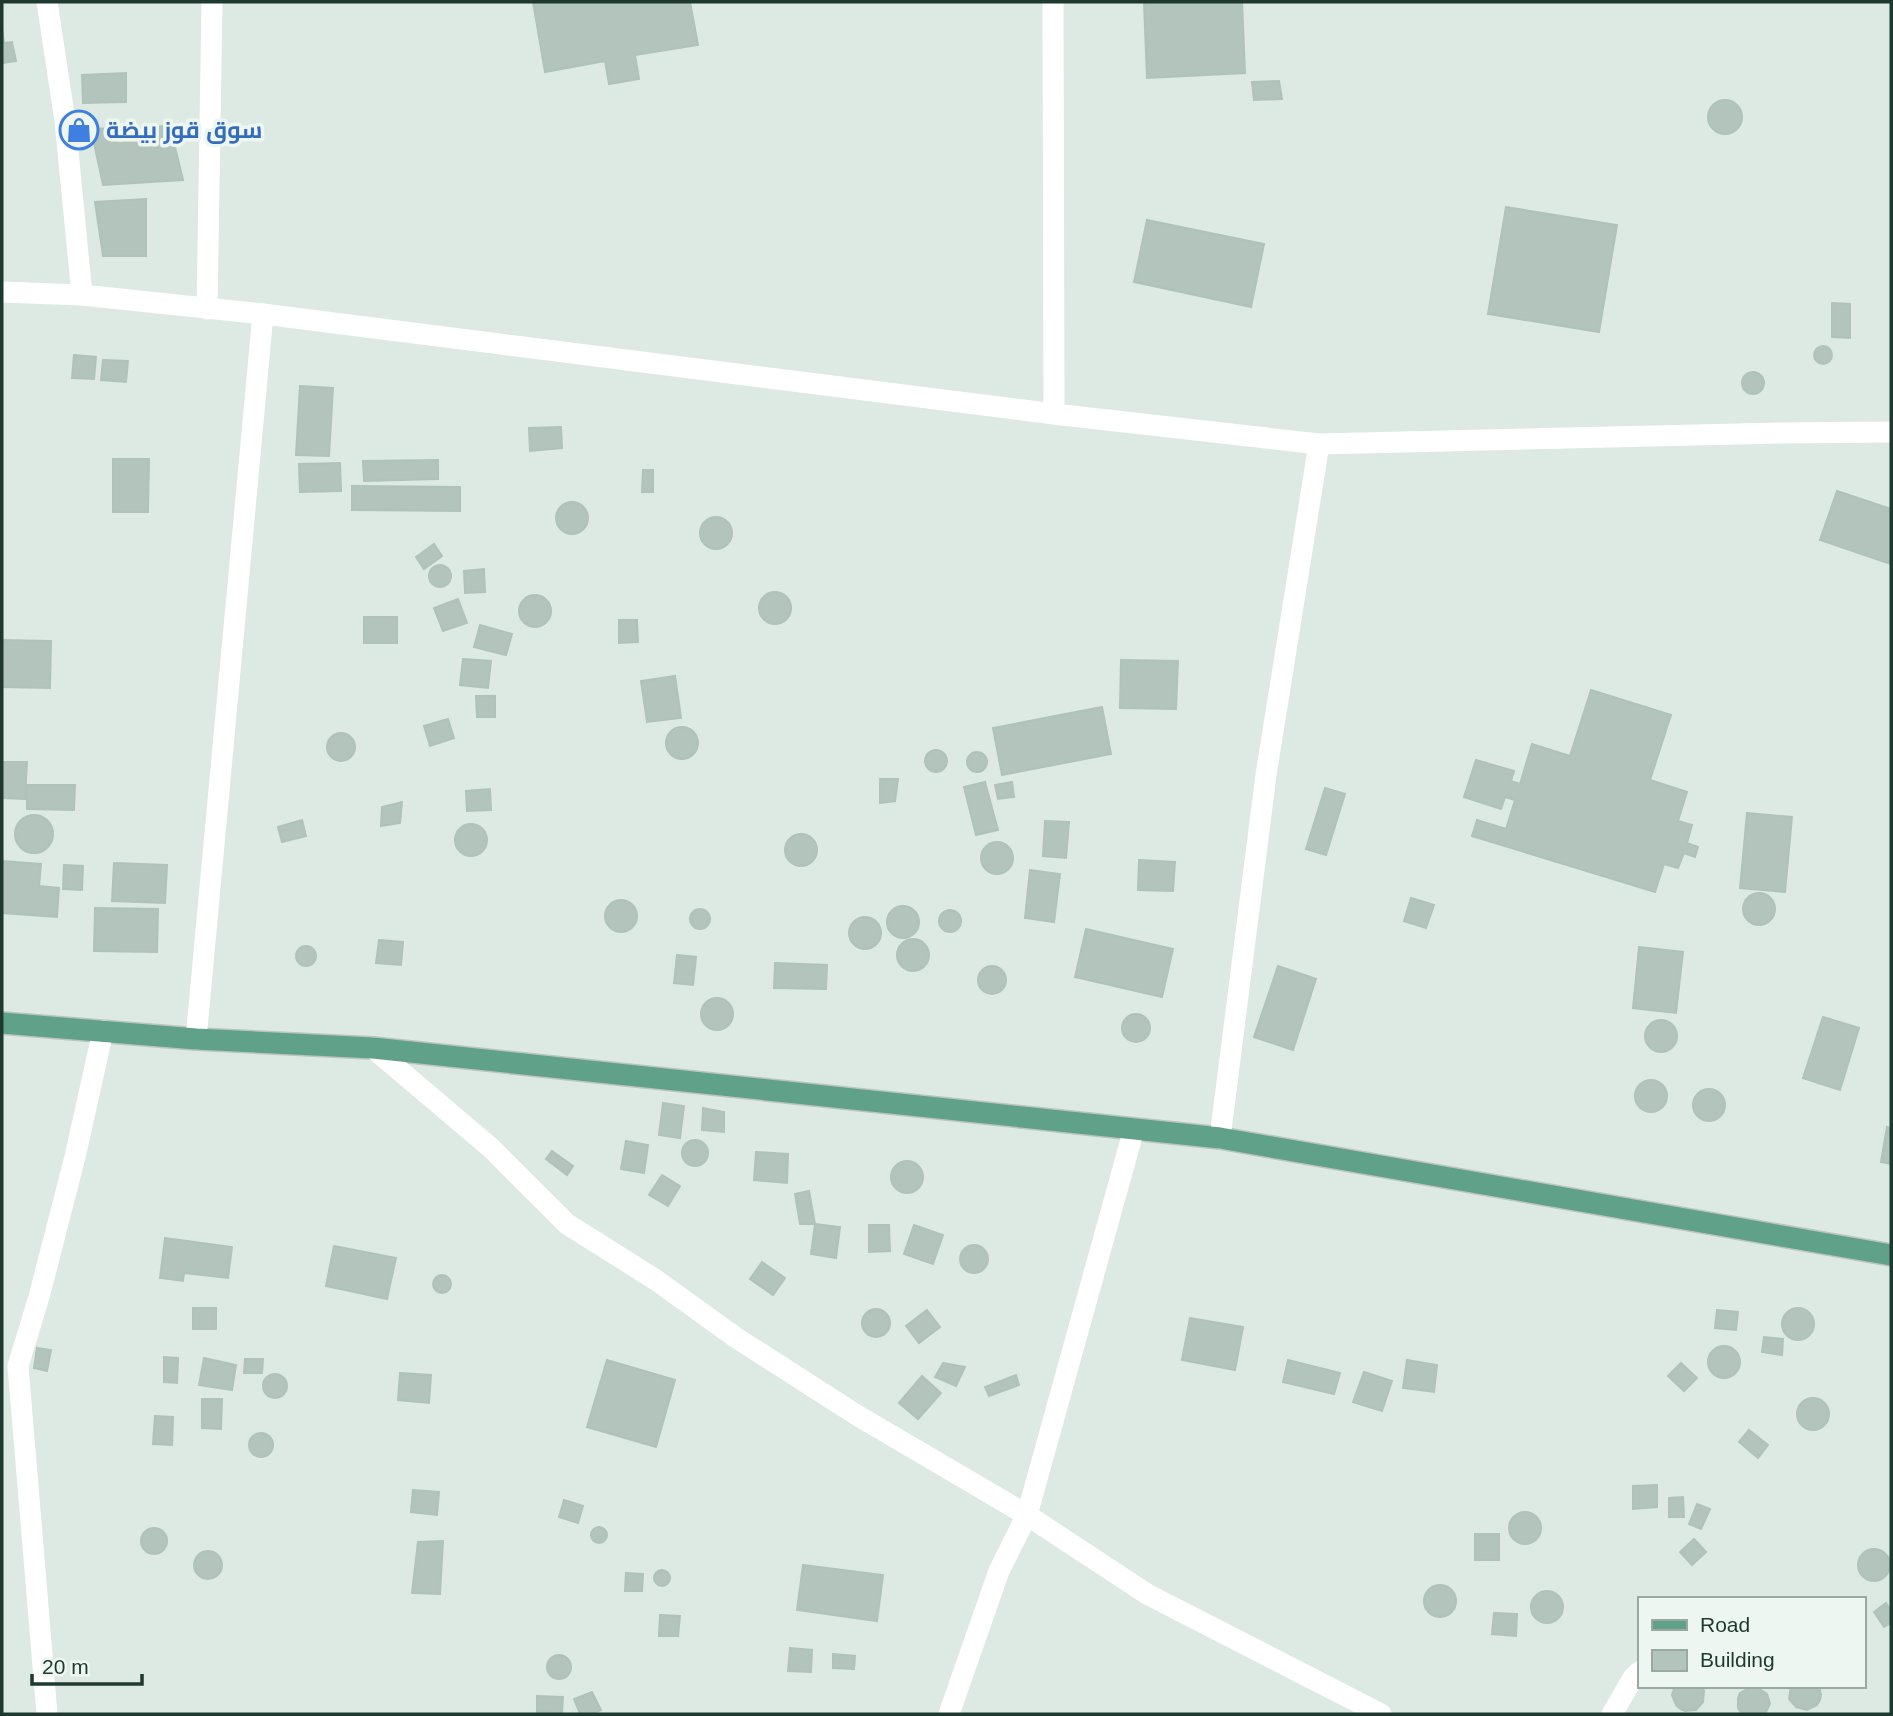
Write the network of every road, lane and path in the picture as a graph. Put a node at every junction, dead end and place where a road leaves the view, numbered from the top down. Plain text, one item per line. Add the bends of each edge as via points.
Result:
1 (47, 2) edge
2 (212, 2) edge
3 (1053, 2) edge
4 (2, 292) edge
5 (82, 295) junction
6 (207, 309) junction
7 (263, 314) junction
8 (1055, 414) junction
9 (1891, 432) edge
10 (1319, 444) junction
11 (2, 1023) edge
12 (103, 1031) junction
13 (196, 1039) junction
14 (373, 1048) junction
15 (1134, 1129) junction
16 (1220, 1138) junction
17 (1891, 1255) edge
18 (1027, 1515) junction
19 (1638, 1673) edge
20 (47, 1714) edge
21 (949, 1714) edge
22 (1381, 1714) edge
23 (1612, 1714) edge

1 - 5 street via 65,121
2 - 6 street
3 - 8 street
4 - 5 street
5 - 6 street
6 - 7 street
7 - 8 street
7 - 13 street
8 - 10 street
9 - 10 street
10 - 16 street via 1266,775
11 - 12 main road
12 - 13 main road
12 - 20 street via 75,1157 18,1366
13 - 14 main road
14 - 15 main road
14 - 18 street via 491,1148 566,1224 855,1414
15 - 16 main road
15 - 18 street
16 - 17 main road
18 - 21 street via 999,1571
18 - 22 street via 1147,1594
19 - 23 street

